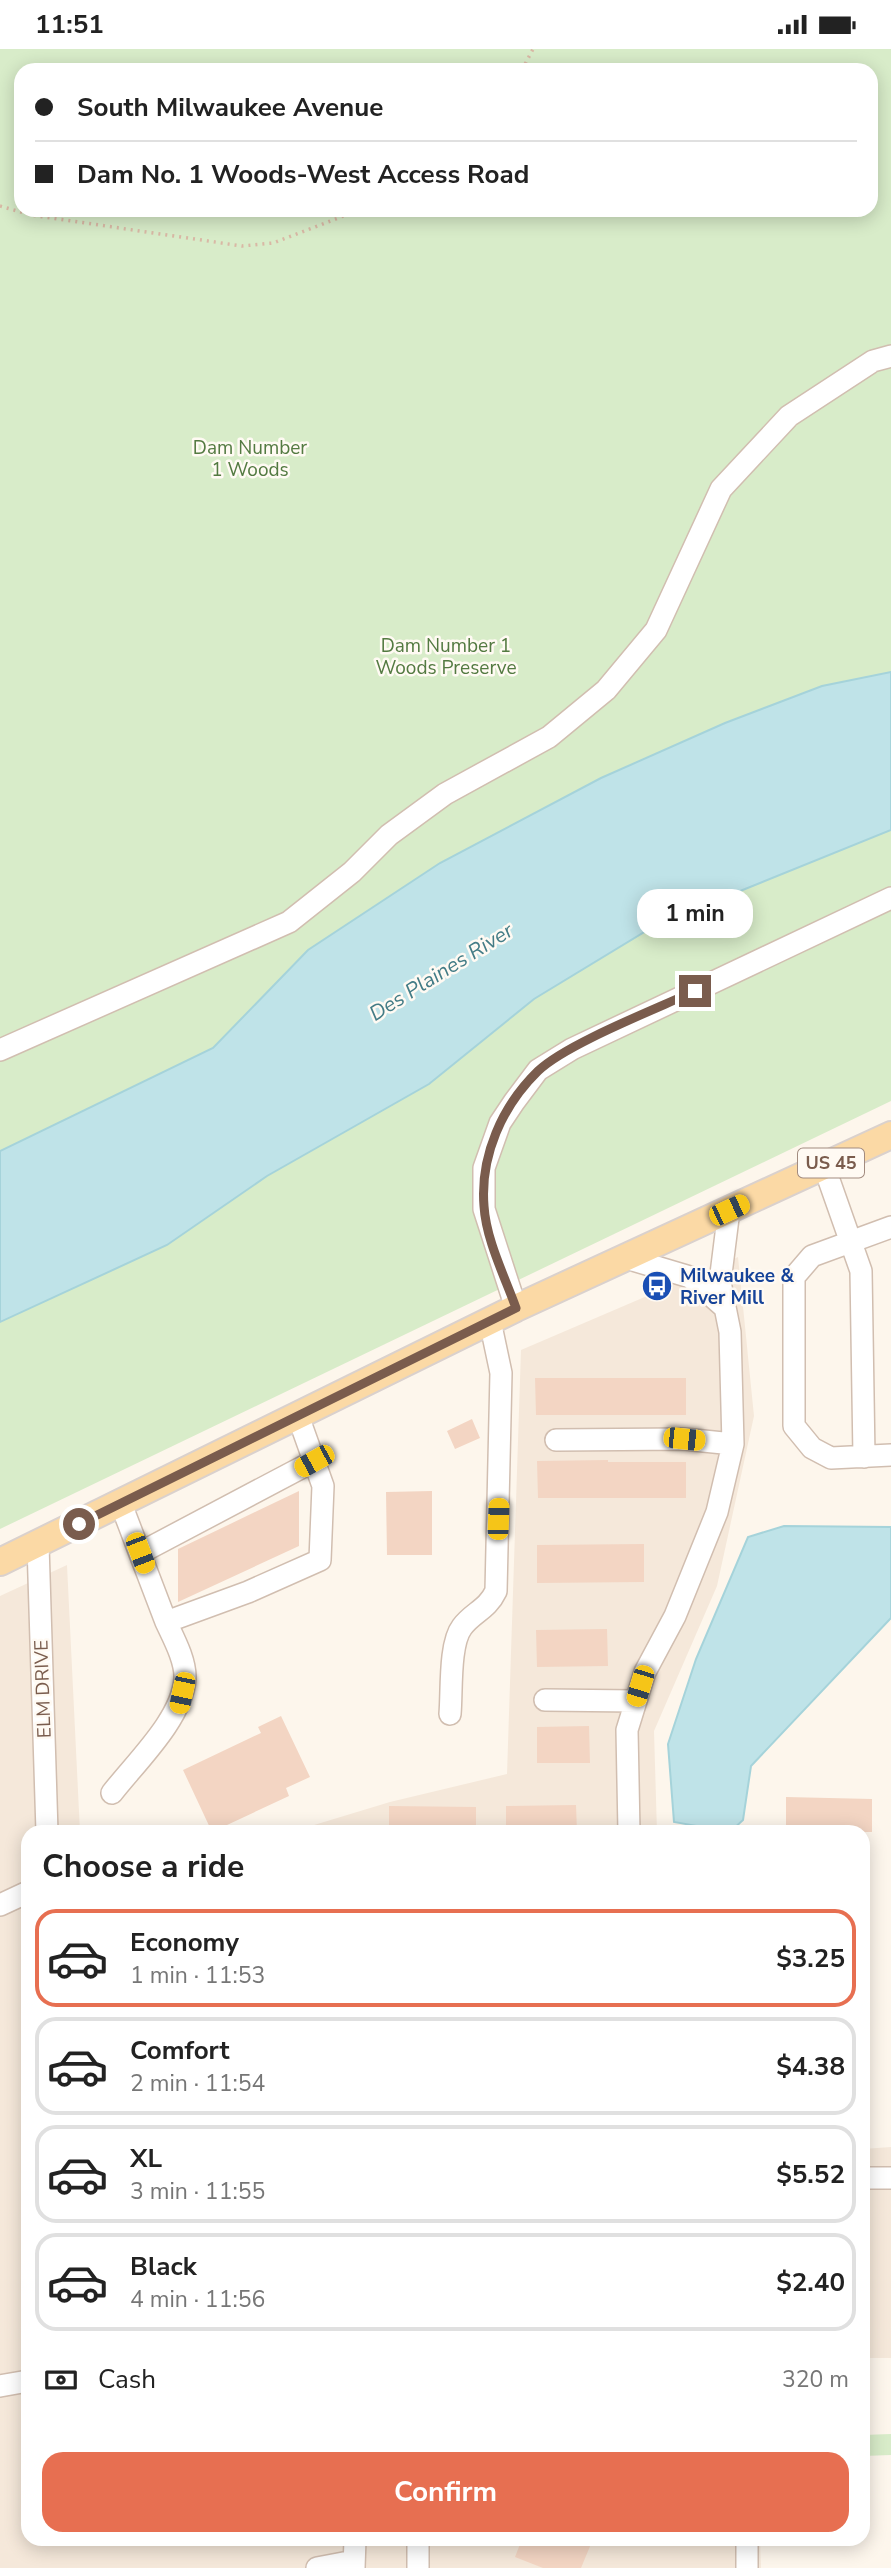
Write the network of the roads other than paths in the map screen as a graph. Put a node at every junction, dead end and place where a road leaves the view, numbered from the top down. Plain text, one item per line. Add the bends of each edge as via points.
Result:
1 (891, 356) edge
2 (891, 898) edge
3 (0, 1050) edge
4 (891, 1135) edge
5 (824, 1166) junction
6 (729, 1210) junction
7 (891, 1227) edge
8 (851, 1241) junction
9 (626, 1258) junction
10 (724, 1307) junction
11 (516, 1308) junction
12 (490, 1321) junction
13 (298, 1416) junction
14 (556, 1440) dead end
15 (733, 1444) junction
16 (891, 1455) edge
17 (864, 1457) junction
18 (314, 1461) junction
19 (121, 1504) junction
20 (38, 1545) junction
21 (140, 1553) junction
22 (0, 1562) edge
23 (166, 1622) junction
24 (545, 1700) dead end
25 (636, 1701) junction
26 (450, 1714) dead end
27 (112, 1793) dead end
28 (47, 1825) edge
29 (629, 1825) edge
30 (21, 1895) edge
31 (0, 1905) edge
32 (870, 2178) edge
33 (891, 2178) edge
34 (21, 2382) edge
35 (0, 2386) edge
36 (355, 2546) edge
37 (418, 2546) edge
38 (747, 2546) edge
39 (354, 2565) edge
40 (317, 2568) edge
41 (418, 2568) edge
42 (747, 2568) edge

1 - 3 street via 873,361 789,416 721,489 656,630 606,690 550,737 445,794 389,835 352,872 289,922
2 - 11 street via 572,1049 538,1070 500,1123 484,1168 484,1209
4 - 5 main road, US 45
5 - 6 main road, US 45
5 - 8 street
6 - 9 main road, US 45
6 - 10 street via 720,1282
7 - 8 street
8 - 17 street via 861,1271
8 - 17 street via 812,1256 794,1276 794,1426 813,1448 831,1458
9 - 10 street via 690,1277
9 - 11 main road, US 45
10 - 15 street via 730,1332
11 - 12 main road, US 45
12 - 13 main road, US 45
12 - 26 street via 501,1373 496,1591 489,1605 462,1627 455,1643
13 - 18 street
13 - 19 main road, US 45
14 - 15 street via 684,1439
15 - 25 street via 717,1512
16 - 17 street
18 - 21 street
18 - 23 street via 323,1486 320,1560
19 - 20 main road, US 45
19 - 21 street
20 - 22 main road, US 45
20 - 28 street, ELM DRIVE
21 - 23 street
23 - 27 street via 186,1677 178,1709
24 - 25 street
25 - 29 street via 627,1730
30 - 31 street
32 - 33 street
34 - 35 street
36 - 39 street
37 - 41 street
38 - 42 street
39 - 40 street

